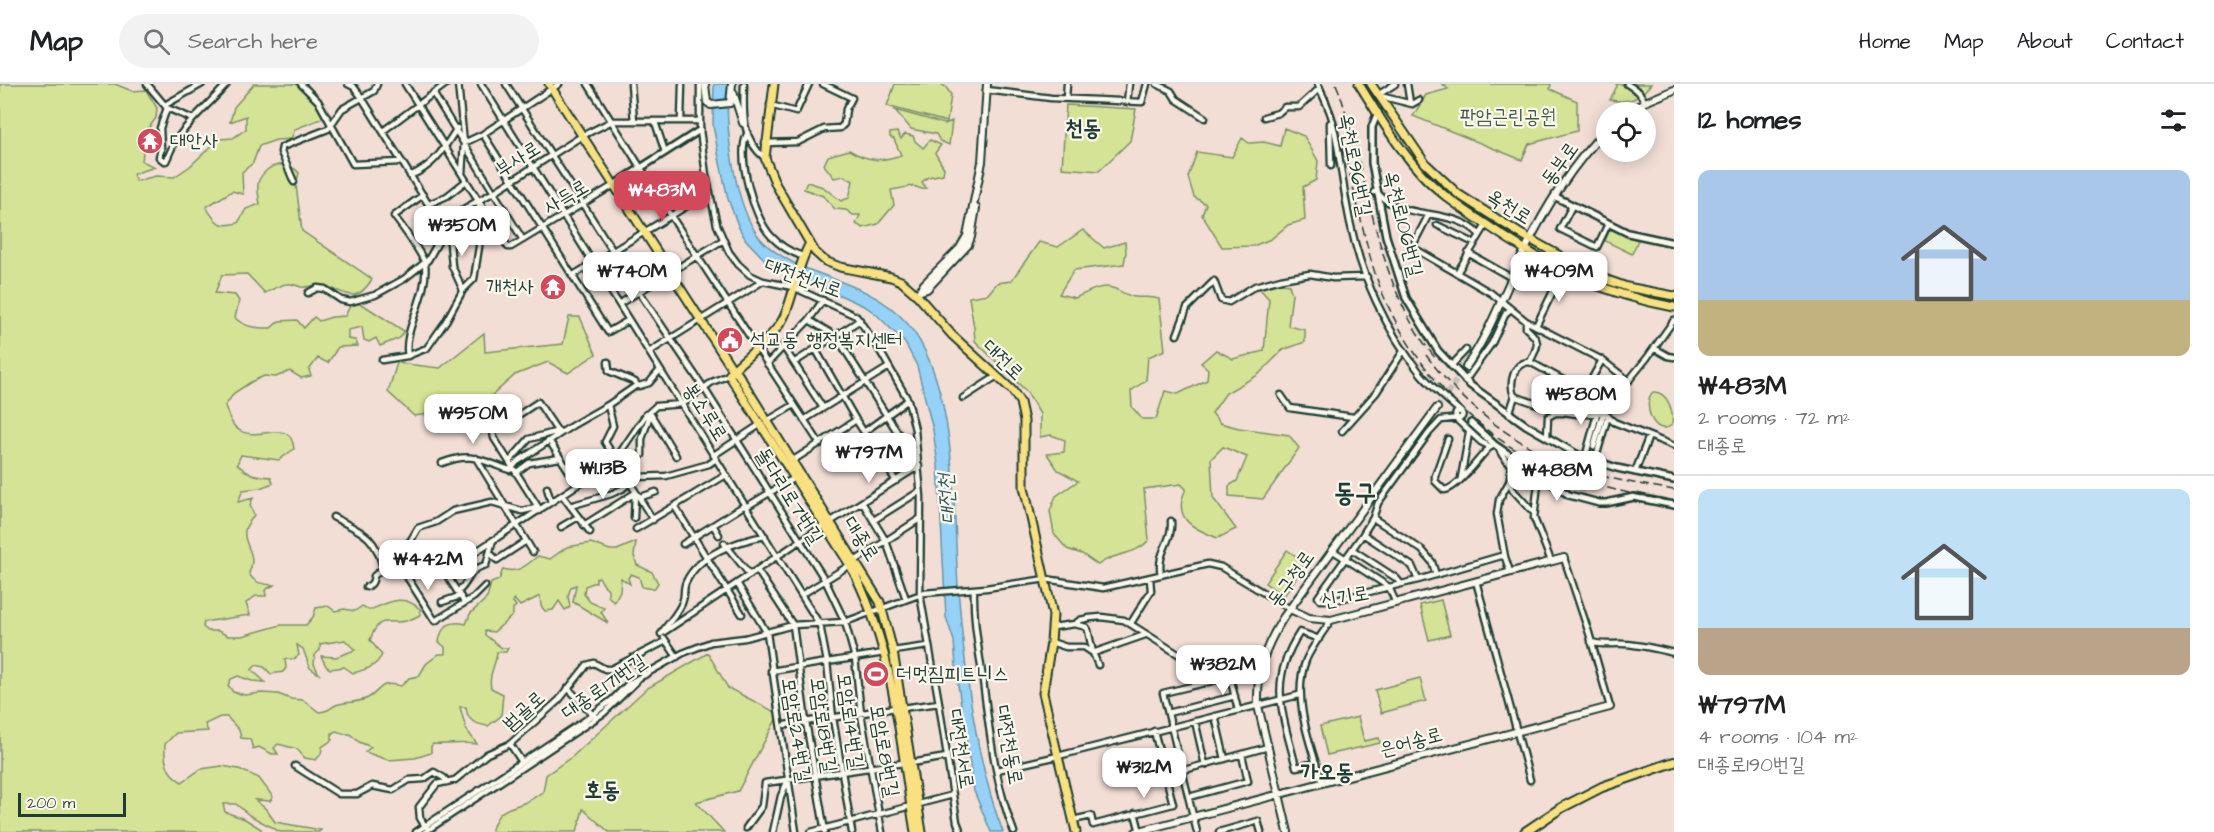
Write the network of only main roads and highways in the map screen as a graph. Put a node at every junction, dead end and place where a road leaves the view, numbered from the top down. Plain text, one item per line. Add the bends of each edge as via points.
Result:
1 (705, 84) edge
2 (774, 84) edge
3 (1371, 84) edge
4 (1362, 85) edge
5 (550, 87) edge
6 (732, 87) edge
7 (986, 87) edge
8 (1674, 90) edge
9 (1645, 102) edge
10 (743, 123) road end
11 (1596, 143) edge
12 (1530, 240) junction
13 (810, 243) junction
14 (1525, 249) junction
15 (919, 293) junction
16 (1674, 296) edge
17 (1674, 307) edge
18 (1466, 368) tunnel mouth
19 (731, 373) junction
20 (1437, 408) tunnel mouth
21 (764, 422) junction
22 (827, 524) junction
23 (1564, 558) road end
24 (853, 563) junction
25 (1290, 609) junction
26 (1610, 707) road end
27 (898, 708) junction
28 (1674, 762) edge
29 (1674, 767) edge
30 (1280, 795) junction
31 (915, 806) junction
32 (915, 832) edge
33 (922, 832) edge
34 (1076, 832) edge
35 (1139, 832) edge
36 (1288, 832) edge
37 (1525, 832) edge
38 (1532, 832) edge

1 - 6 main road via 707,102 713,105 728,105
2 - 13 main road, 대전로 via 765,158
3 - 12 main road, 옥천로 via 1437,176
4 - 14 main road, 옥천로 via 1419,172 1451,201
5 - 19 main road, 대종로
6 - 10 main road
7 - 15 main road via 984,142 968,245 927,290
8 - 9 main road
11 - 12 main road, 동부로 via 1571,172
12 - 14 main road, 동부로
12 - 16 main road, 옥천로 via 1596,276
13 - 15 main road, 대전로 via 825,261 891,277
13 - 19 main road via 777,329
14 - 17 main road, 옥천로 via 1610,292
14 - 18 main road via 1484,340
15 - 34 main road, 대전로 via 952,335 1012,390 1023,412 1024,487 1053,615 1043,693
19 - 21 main road, 대종로 via 738,374
20 - 25 main road, 동구청로
21 - 22 main road, 대종로 via 792,461
21 - 22 main road, 대종로 via 794,478
22 - 24 main road, 대종로
23 - 25 main road, 신기로 via 1331,620 1309,618
24 - 27 main road, 대종로 via 872,612
24 - 27 main road, 대종로 via 882,608 893,651
25 - 30 main road, 동구청로 via 1268,642 1257,685 1258,706
26 - 30 main road, 은어송로
27 - 31 main road, 대종로
28 - 37 highway via 1602,787
29 - 38 highway via 1606,790 1566,809
30 - 35 main road, 은어송로
30 - 36 main road, 동구청로
31 - 32 main road, 대종로
31 - 33 main road, 대종로

